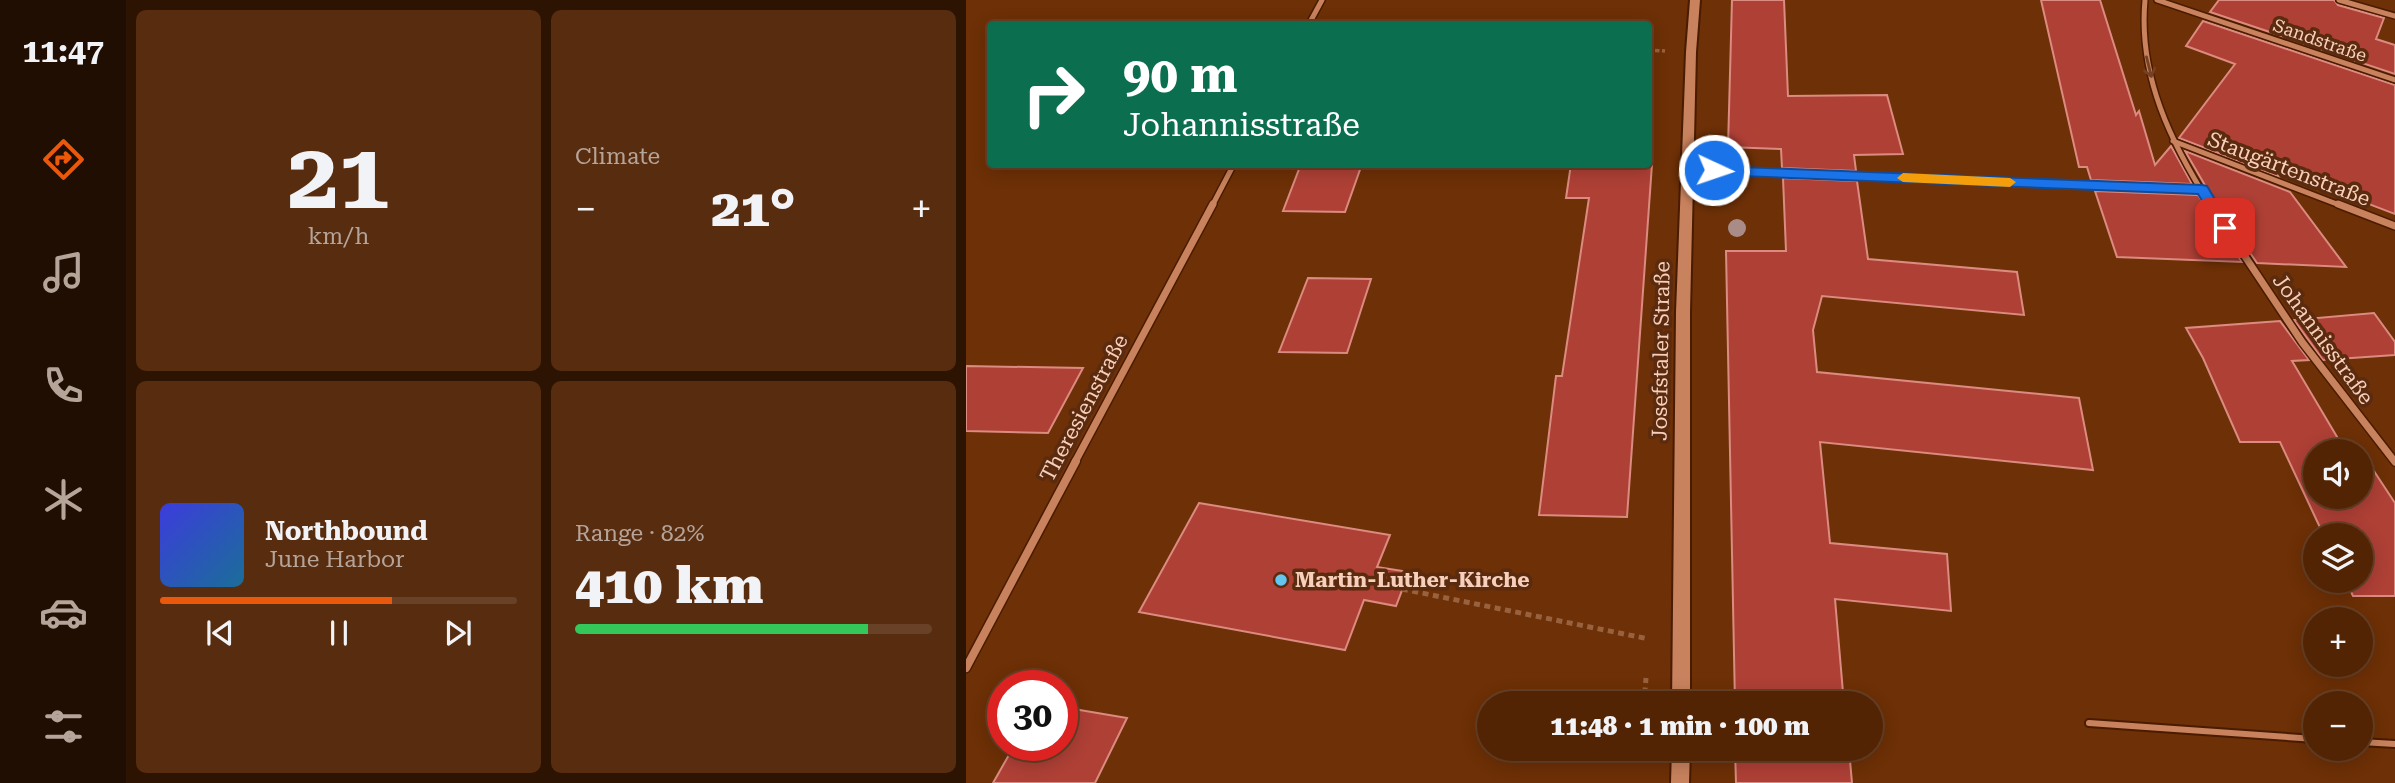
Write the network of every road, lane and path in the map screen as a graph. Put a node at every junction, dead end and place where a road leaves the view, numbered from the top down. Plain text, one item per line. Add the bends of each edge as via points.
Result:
1 (1322, 0) edge
2 (1695, 0) edge
3 (2144, 0) edge
4 (2157, 0) edge
5 (2339, 0) edge
6 (2395, 16) edge
7 (1311, 21) edge
8 (2395, 80) edge
9 (2173, 140) junction
10 (1232, 168) edge
11 (1687, 169) junction
12 (2202, 190) junction
13 (2395, 226) edge
14 (2395, 462) edge
15 (1402, 589) dead end
16 (1649, 639) dead end
17 (966, 668) edge
18 (1681, 691) edge
19 (2089, 723) dead end
20 (2303, 737) edge
21 (2373, 743) edge
22 (2395, 744) edge
23 (1681, 761) edge
24 (1680, 783) edge

1 - 7 street
2 - 11 main road, Josefstaler Straße
3 -> 9 street, Johannisstraße via 2148,67
4 - 8 street, Sandstraße
5 - 6 street
9 - 12 street, Johannisstraße
9 - 13 street, Staugärtenstraße
10 - 17 street, Theresienstraße
11 - 12 street
11 - 18 main road, Josefstaler Straße
12 - 14 street, Johannisstraße via 2248,266 2329,380
15 - 16 path
19 - 20 lane
21 - 22 lane
23 - 24 main road

